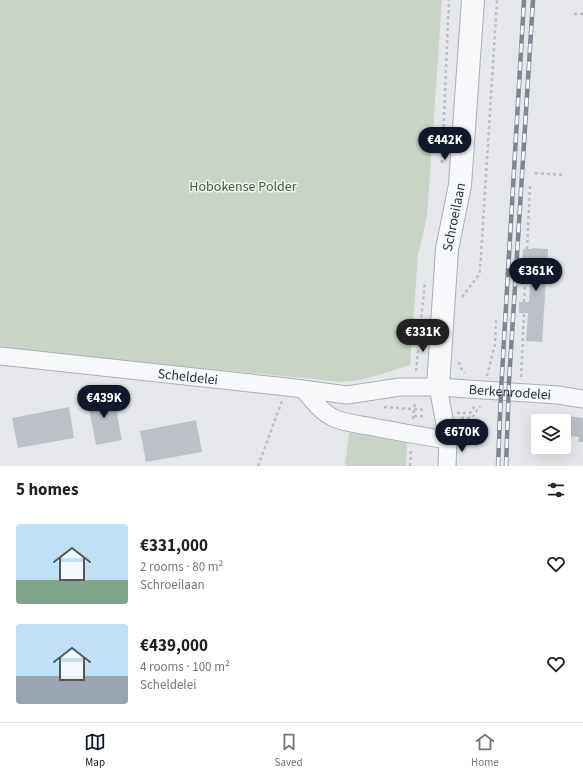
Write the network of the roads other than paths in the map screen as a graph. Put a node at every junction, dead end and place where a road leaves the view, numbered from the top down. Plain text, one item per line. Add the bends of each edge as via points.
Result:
1 (474, 0) edge
2 (0, 356) edge
3 (438, 387) junction
4 (303, 389) junction
5 (583, 399) edge
6 (448, 440) junction
7 (447, 466) edge

1 - 3 street, Schroeilaan via 460,185 447,249
2 - 4 street, Scheldelei
3 - 4 street, Scheldelei via 400,387 347,395
3 - 5 street, Berkenrodelei
3 - 6 street
4 - 6 street via 333,418
6 - 7 street

